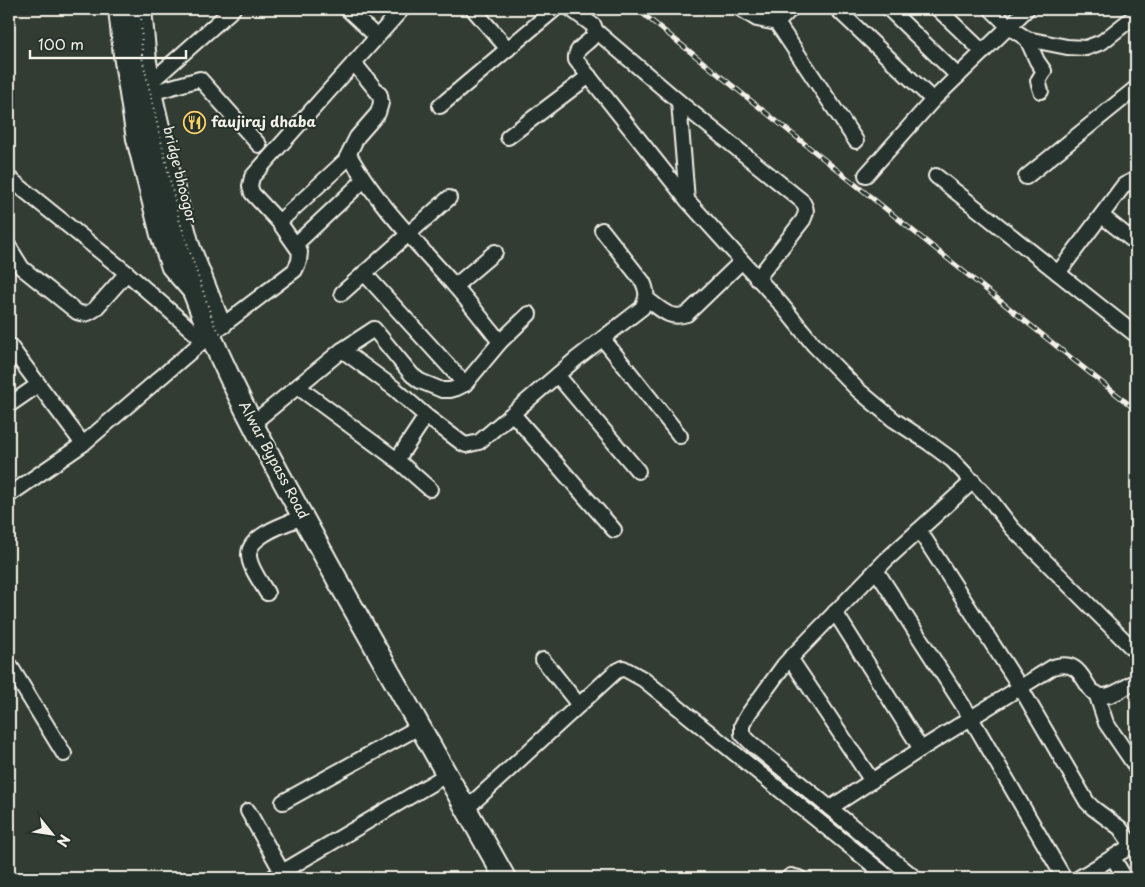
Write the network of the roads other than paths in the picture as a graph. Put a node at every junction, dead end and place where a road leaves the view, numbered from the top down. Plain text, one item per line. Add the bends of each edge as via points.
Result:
1 (116, 9) edge
2 (129, 9) edge
3 (143, 9) edge
4 (234, 9) edge
5 (347, 9) edge
6 (402, 9) edge
7 (474, 9) edge
8 (555, 9) edge
9 (571, 9) edge
10 (741, 9) edge
11 (791, 9) edge
12 (836, 9) edge
13 (889, 9) edge
14 (938, 9) edge
15 (991, 9) edge
16 (1027, 9) edge
17 (1136, 15) edge
18 (777, 23) junction
19 (1009, 27) junction
20 (596, 31) junction
21 (377, 37) junction
22 (1027, 39) junction
23 (508, 49) junction
24 (983, 52) junction
25 (354, 63) junction
26 (589, 76) junction
27 (958, 76) junction
28 (153, 87) junction
29 (1136, 88) edge
30 (1041, 91) dead end
31 (933, 100) junction
32 (679, 102) junction
33 (440, 106) dead end
34 (508, 136) dead end
35 (856, 141) dead end
36 (259, 145) dead end
37 (349, 155) junction
38 (866, 174) dead end
39 (936, 176) dead end
40 (1026, 177) dead end
41 (9, 178) edge
42 (1136, 179) edge
43 (364, 180) junction
44 (448, 198) dead end
45 (686, 200) junction
46 (1102, 216) junction
47 (279, 222) junction
48 (602, 230) dead end
49 (407, 234) junction
50 (1136, 243) edge
51 (296, 244) junction
52 (9, 247) edge
53 (494, 252) dead end
54 (741, 262) junction
55 (127, 273) junction
56 (364, 273) junction
57 (1058, 273) junction
58 (757, 279) junction
59 (455, 286) junction
60 (342, 294) dead end
61 (196, 299) junction
62 (647, 299) junction
63 (529, 314) dead end
64 (1136, 335) edge
65 (216, 336) junction
66 (603, 339) junction
67 (500, 342) junction
68 (9, 345) edge
69 (342, 350) junction
70 (558, 376) junction
71 (38, 384) junction
72 (465, 384) junction
73 (298, 387) junction
74 (9, 405) edge
75 (513, 414) junction
76 (426, 416) junction
77 (253, 423) junction
78 (680, 436) dead end
79 (83, 444) junction
80 (397, 460) junction
81 (638, 471) dead end
82 (973, 481) junction
83 (430, 489) dead end
84 (9, 495) edge
85 (303, 516) junction
86 (614, 530) dead end
87 (919, 530) junction
88 (876, 570) junction
89 (267, 593) dead end
90 (835, 612) junction
91 (1136, 652) edge
92 (790, 658) junction
93 (543, 660) dead end
94 (9, 664) edge
95 (1136, 681) edge
96 (1020, 687) junction
97 (1096, 693) junction
98 (579, 705) junction
99 (971, 718) junction
100 (419, 728) junction
101 (921, 749) junction
102 (64, 754) dead end
103 (1136, 767) edge
104 (446, 775) junction
105 (872, 781) junction
106 (283, 802) dead end
107 (830, 808) junction
108 (466, 809) junction
109 (248, 811) dead end
110 (1134, 844) edge
111 (1113, 858) junction
112 (277, 875) edge
113 (505, 878) edge
114 (788, 878) edge
115 (799, 878) edge
116 (889, 878) edge
117 (916, 878) edge
118 (1064, 878) edge
119 (1079, 878) edge
120 (1125, 878) edge

1 - 61 street via 134,139 158,235 169,268
2 - 61 highway, Alwar Bypass Road via 140,97 156,167 173,234
3 - 28 street
4 - 28 street
5 - 21 street
6 - 21 street
7 - 23 street
8 - 23 street
9 - 20 street
10 - 18 street via 757,18
11 - 18 street
12 - 31 street
13 - 27 street
14 - 24 street
15 - 19 street
16 - 19 street
17 - 22 street via 1102,42 1086,48
18 - 35 street
19 - 22 street
19 - 24 street
20 - 26 street via 594,37 575,54
20 - 32 street
21 - 25 street
22 - 30 street via 1044,71 1038,81
23 - 33 street
24 - 27 street
25 - 37 street via 380,95 381,103 378,112 352,145
25 - 47 street via 252,177 252,193
26 - 34 street
26 - 45 street
27 - 31 street
28 - 36 street via 200,78
28 - 65 street
29 - 40 street
31 - 38 street
32 - 45 street
32 - 58 street via 794,193 806,208 803,220
37 - 43 street
37 - 47 street
39 - 57 street
41 - 55 street
42 - 46 street via 1124,185
43 - 49 street
43 - 51 street
44 - 49 street
45 - 54 street
46 - 50 street
46 - 57 street
47 - 51 street
48 - 62 street via 644,282
49 - 56 street
49 - 59 street
51 - 65 street via 300,252 296,270
52 - 55 street via 22,268 83,315 96,309
53 - 59 street
54 - 58 street
54 - 62 street via 687,314 670,316
55 - 65 street
56 - 60 street
56 - 72 street
57 - 64 street
58 - 82 street via 858,390 894,420 952,460
59 - 67 street
61 - 65 highway, Alwar Bypass Road
62 - 66 street via 642,308
63 - 67 street
65 - 77 highway, Alwar Bypass Road
65 - 79 street
66 - 70 street
66 - 78 street
67 - 72 street
68 - 71 street
69 - 72 street via 374,329 420,381 442,390
69 - 73 street
69 - 76 street
70 - 75 street
70 - 81 street
71 - 74 street
71 - 79 street
73 - 77 street
73 - 80 street
75 - 76 street via 479,442 466,445
75 - 86 street
76 - 80 street
77 - 85 highway, Alwar Bypass Road
79 - 84 street
80 - 83 street
82 - 87 street
82 - 91 street via 1012,528
85 - 89 street via 268,532 250,547 250,562
85 - 100 highway, Alwar Bypass Road
87 - 88 street
87 - 96 street
88 - 90 street
88 - 99 street
90 - 92 street
90 - 101 street
92 - 105 street
92 - 107 street via 749,713 742,725 742,734
93 - 98 street
94 - 102 street
95 - 97 street via 1110,695
96 - 97 street via 1062,664 1076,669
96 - 99 street
96 - 110 street via 1087,802 1120,828
97 - 103 street via 1106,723
98 - 108 street
98 - 116 street via 615,672 623,668 631,671
99 - 101 street
99 - 118 street
100 - 104 highway, Alwar Bypass Road
100 - 106 street
101 - 105 street
104 - 108 highway, Alwar Bypass Road
104 - 112 street
105 - 107 street
107 - 117 street
108 - 113 highway, Alwar Bypass Road
109 - 112 street
110 - 111 street
111 - 119 street
111 - 120 street
114 - 115 street

